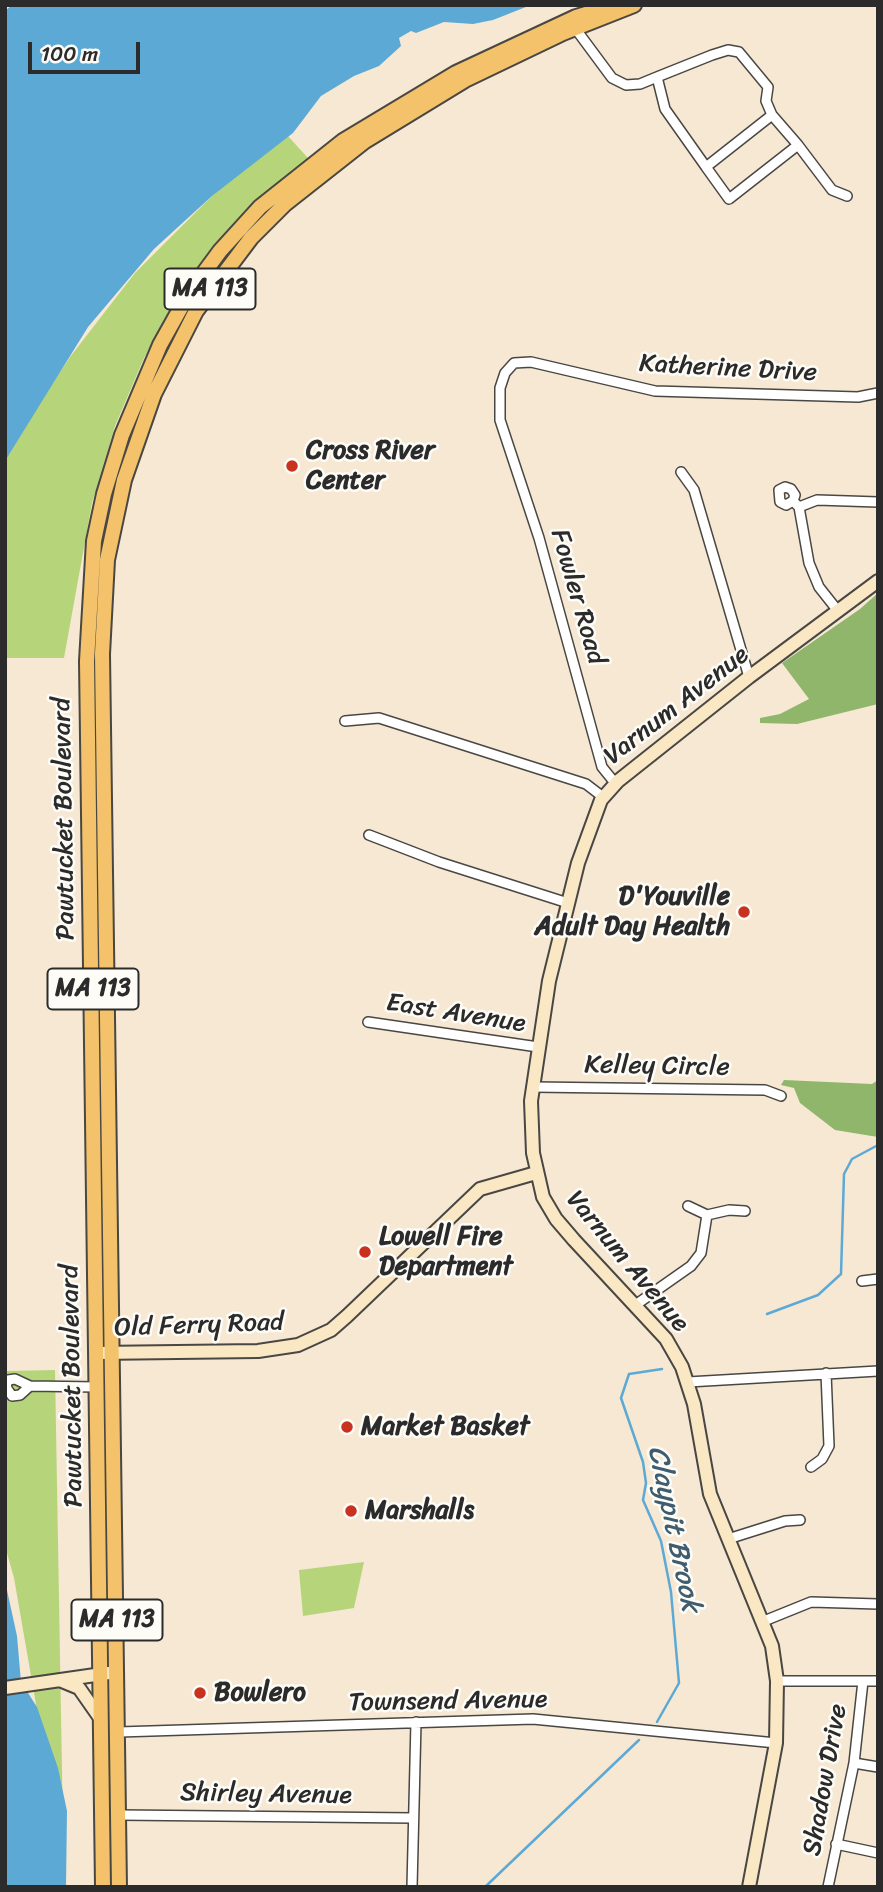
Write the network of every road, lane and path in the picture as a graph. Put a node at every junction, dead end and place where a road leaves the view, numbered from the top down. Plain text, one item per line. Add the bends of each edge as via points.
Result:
1 (616, 5) edge
2 (634, 5) edge
3 (572, 24) junction
4 (657, 77) junction
5 (772, 115) junction
6 (798, 145) junction
7 (706, 167) junction
8 (847, 195) dead end
9 (878, 393) edge
10 (500, 420) joint
11 (681, 471) dead end
12 (878, 502) edge
13 (878, 581) edge
14 (838, 611) junction
15 (749, 677) junction
16 (345, 720) dead end
17 (615, 783) junction
18 (603, 797) junction
19 (369, 835) dead end
20 (568, 904) junction
21 (368, 1022) dead end
22 (538, 1047) junction
23 (533, 1087) junction
24 (781, 1096) dead end
25 (536, 1173) junction
26 (688, 1206) dead end
27 (745, 1211) dead end
28 (707, 1215) junction
29 (878, 1279) edge
30 (862, 1281) dead end
31 (634, 1306) junction
32 (97, 1353) junction
33 (113, 1353) junction
34 (878, 1371) edge
35 (826, 1373) junction
36 (688, 1382) junction
37 (30, 1386) dead end
38 (97, 1387) junction
39 (811, 1467) dead end
40 (800, 1520) dead end
41 (728, 1539) junction
42 (878, 1604) edge
43 (764, 1621) junction
44 (118, 1671) junction
45 (103, 1674) junction
46 (56, 1681) junction
47 (777, 1681) junction
48 (863, 1681) junction
49 (878, 1681) edge
50 (5, 1688) edge
51 (416, 1722) junction
52 (119, 1732) junction
53 (103, 1742) junction
54 (776, 1743) junction
55 (854, 1763) junction
56 (878, 1767) edge
57 (119, 1815) junction
58 (413, 1818) junction
59 (836, 1844) junction
60 (878, 1853) edge
61 (103, 1887) edge
62 (119, 1887) edge
63 (412, 1887) edge
64 (750, 1887) edge
65 (828, 1887) edge

1 - 3 main road, Pawtucket Boulevard / MA 113
2 - 3 main road, Pawtucket Boulevard / MA 113
3 - 4 street via 612,78 626,85
3 - 32 main road, Pawtucket Boulevard / MA 113 via 456,73 389,111 303,170 260,207 189,293 160,345 122,435 94,541 88,637
3 - 33 main road, Pawtucket Boulevard / MA 113 via 420,106 365,141 285,204 243,247 195,311 137,439 107,561 102,654
4 - 5 street via 728,50 739,52 768,87 766,101
4 - 7 street via 665,109
5 - 6 street
5 - 7 street
6 - 7 street via 729,199
6 - 8 street via 832,190
9 - 10 street, Katherine Drive via 858,397 655,391 531,362 514,363 500,388
10 - 17 street, Fowler Road via 539,538 599,757
11 - 15 street via 694,490
12 - 14 street via 796,504 809,563 819,587
13 - 14 main road, Varnum Avenue
14 - 15 main road, Varnum Avenue
15 - 17 main road, Varnum Avenue
16 - 18 street via 379,718 588,785
17 - 18 main road, Varnum Avenue
18 - 20 main road, Varnum Avenue via 590,822
19 - 20 street
20 - 22 main road, Varnum Avenue
21 - 22 street, East Avenue
22 - 23 main road, Varnum Avenue
23 - 24 street, Kelley Circle via 765,1090
23 - 25 main road, Varnum Avenue
25 - 31 main road, Varnum Avenue via 556,1219
25 - 33 main road, Old Ferry Road via 480,1189 331,1330 298,1345 258,1351
26 - 28 street
27 - 28 street
28 - 31 street via 701,1253 691,1266
29 - 30 street
31 - 36 main road, Varnum Avenue via 666,1339
32 - 33 main road, Old Ferry Road
32 - 38 main road, Pawtucket Boulevard / MA 113
33 - 44 main road, Pawtucket Boulevard / MA 113
34 - 35 street
35 - 36 street
35 - 39 street via 829,1446
36 - 41 main road, Varnum Avenue via 704,1473
37 - 38 street
38 - 45 main road, Pawtucket Boulevard / MA 113
40 - 41 street
41 - 43 main road, Varnum Avenue
42 - 43 street via 811,1602
43 - 47 main road, Varnum Avenue
44 - 45 main road
44 - 52 main road, Pawtucket Boulevard / MA 113
45 - 46 main road
45 - 53 main road, Pawtucket Boulevard / MA 113
46 - 50 main road
46 - 53 main road via 79,1688 96,1708
47 - 48 street
47 - 54 main road, Varnum Avenue
48 - 49 street
48 - 55 street, Shadow Drive
51 - 52 street, Townsend Avenue
51 - 54 street, Townsend Avenue via 533,1719
51 - 58 street
52 - 57 main road, Pawtucket Boulevard / MA 113
53 - 61 main road, Pawtucket Boulevard / MA 113
54 - 64 main road, Varnum Avenue
55 - 56 street
55 - 59 street, Shadow Drive
57 - 58 street, Shirley Avenue
57 - 62 main road, Pawtucket Boulevard / MA 113
58 - 63 street
59 - 60 street
59 - 65 street, Shadow Drive

